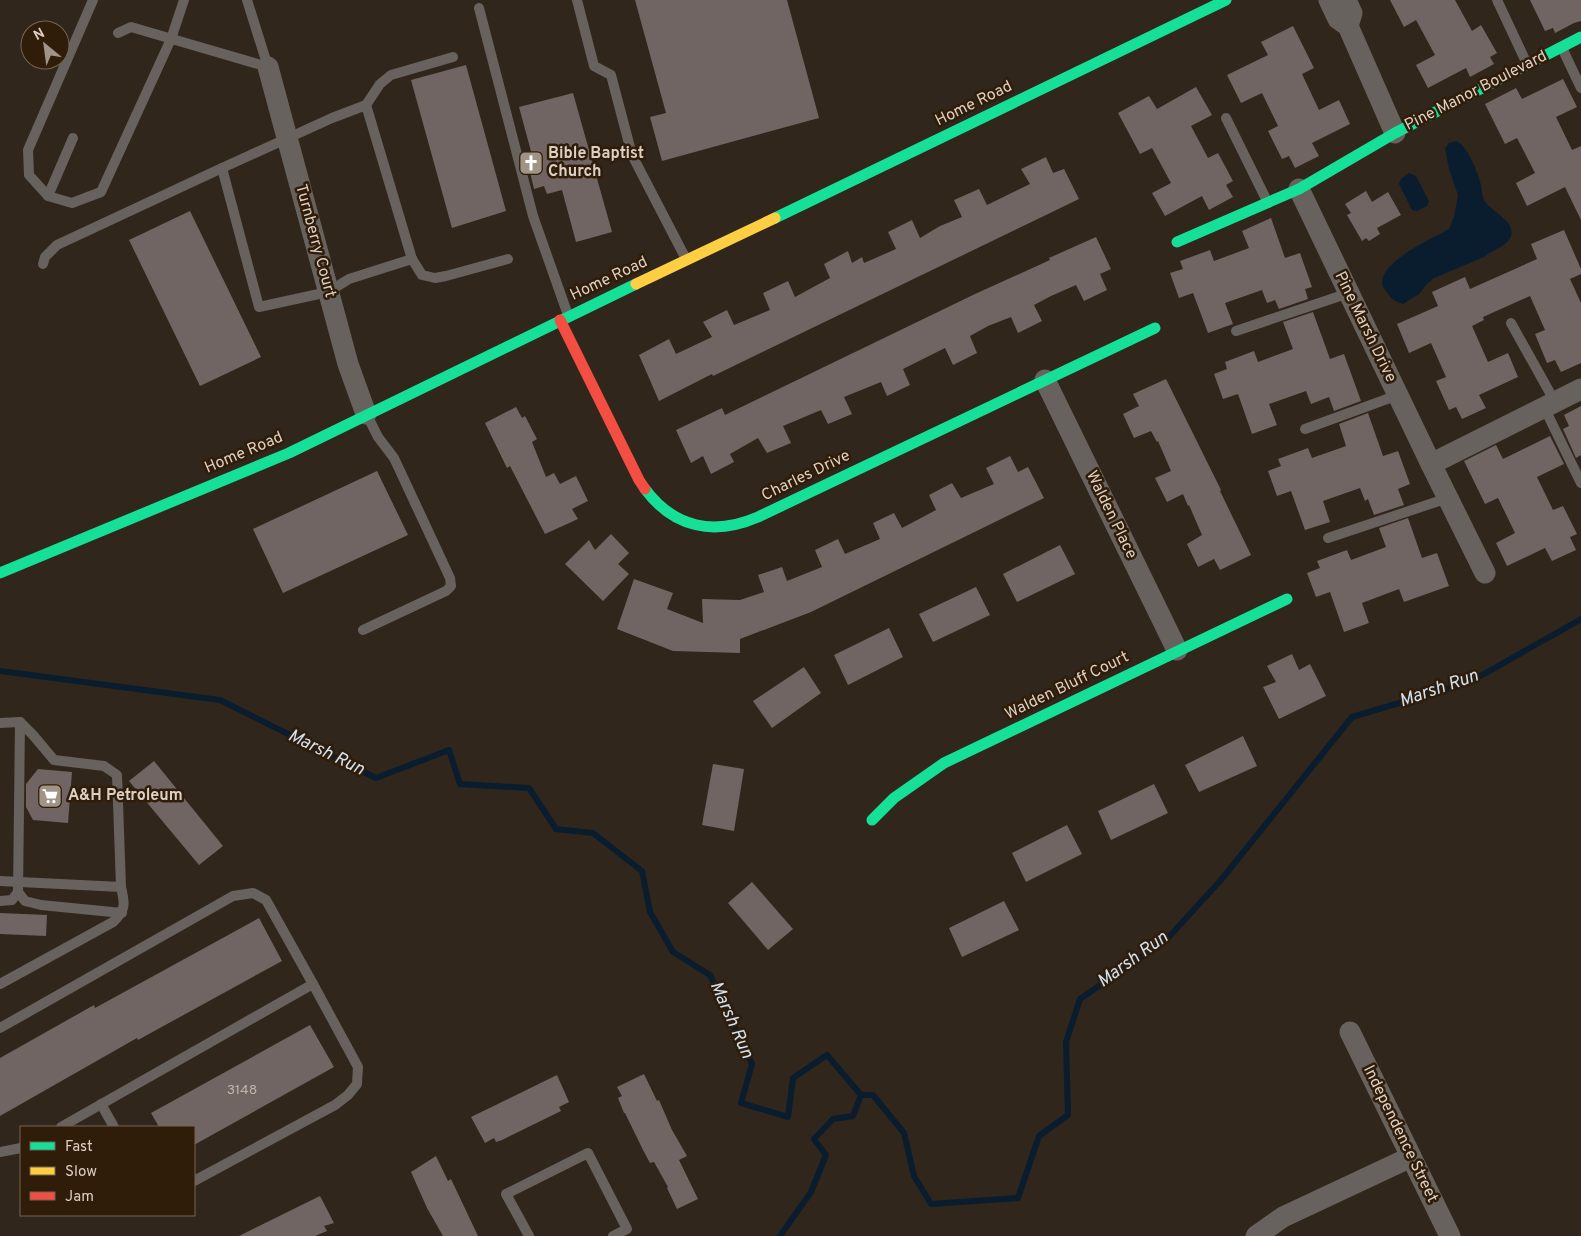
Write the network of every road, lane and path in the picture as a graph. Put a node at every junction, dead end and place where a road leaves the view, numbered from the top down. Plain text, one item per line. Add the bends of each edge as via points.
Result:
1 (93, 0) edge
2 (184, 0) edge
3 (246, 0) edge
4 (577, 0) edge
5 (1226, 0) edge
6 (1330, 0) edge
7 (1346, 0) edge
8 (1497, 0) edge
9 (479, 8) dead end
10 (1348, 26) junction
11 (118, 34) dead end
12 (1581, 37) edge
13 (171, 39) junction
14 (1562, 47) junction
15 (452, 57) dead end
16 (1527, 65) junction
17 (268, 67) junction
18 (1581, 88) edge
19 (366, 105) junction
20 (1226, 118) dead end
21 (1395, 133) junction
22 (73, 138) dead end
23 (288, 140) junction
24 (222, 168) junction
25 (1299, 189) junction
26 (48, 196) junction
27 (1268, 203) junction
28 (1177, 242) dead end
29 (412, 259) junction
30 (508, 259) dead end
31 (687, 260) junction
32 (43, 264) dead end
33 (328, 292) junction
34 (1349, 293) junction
35 (564, 318) junction
36 (1511, 323) dead end
37 (1155, 328) dead end
38 (1236, 331) dead end
39 (1045, 380) junction
40 (1581, 389) edge
41 (1398, 395) junction
42 (1549, 405) junction
43 (366, 414) junction
44 (1305, 429) dead end
45 (1431, 464) junction
46 (1581, 483) edge
47 (1448, 498) junction
48 (1328, 538) dead end
49 (1485, 572) dead end
50 (0, 573) edge
51 (1287, 599) dead end
52 (363, 630) dead end
53 (1177, 650) junction
54 (0, 722) edge
55 (20, 722) junction
56 (872, 820) dead end
57 (0, 881) edge
58 (18, 881) junction
59 (121, 887) junction
60 (18, 892) junction
61 (0, 901) edge
62 (122, 913) junction
63 (0, 984) edge
64 (313, 984) junction
65 (0, 1028) edge
66 (1350, 1032) dead end
67 (101, 1104) junction
68 (63, 1126) edge
69 (113, 1126) edge
70 (20, 1148) edge
71 (0, 1152) edge
72 (1411, 1157) junction
73 (195, 1180) edge
74 (529, 1236) edge
75 (613, 1236) edge
76 (1256, 1236) edge
77 (1450, 1236) edge

1 - 26 lane via 28,150 29,175
2 - 13 lane
3 - 17 lane
4 - 31 lane via 594,66 611,74 632,155
5 - 31 street, Home Road
6 - 10 street, Pine Manor Boulevard via 1338,19
7 - 10 street, Pine Manor Boulevard via 1352,13
8 - 16 lane
9 - 35 lane via 533,216
10 - 21 street, Pine Manor Boulevard
11 - 13 lane via 131,27
12 - 14 street, Pine Manor Boulevard
13 - 17 lane
13 - 26 lane via 101,192 72,203
14 - 16 street, Pine Manor Boulevard
14 - 18 lane
15 - 19 lane via 391,75 380,84
16 - 21 street, Pine Manor Boulevard
17 - 23 street, Turnberry Court
19 - 23 lane
19 - 29 lane
20 - 27 lane
21 - 25 street
22 - 26 lane
23 - 24 lane
23 - 33 street, Turnberry Court
24 - 32 lane via 57,245 45,257
24 - 33 lane via 259,307
25 - 27 street
25 - 34 street, Pine Marsh Drive
27 - 28 street
29 - 30 lane via 422,275 434,278
29 - 33 lane via 349,279
31 - 35 street, Home Road
33 - 43 street, Turnberry Court
34 - 38 lane
34 - 41 street, Pine Marsh Drive
35 - 39 street, Charles Drive via 639,480 651,497 670,514 691,524 714,528 758,517
35 - 43 street, Home Road
36 - 42 lane
37 - 39 street, Charles Drive
39 - 53 street, Walden Place
40 - 42 street
41 - 44 lane
41 - 45 street, Pine Marsh Drive
42 - 45 street
42 - 46 lane
43 - 50 street, Home Road via 289,453
43 - 52 lane via 394,458 451,586
45 - 47 street, Pine Marsh Drive
47 - 48 lane
47 - 49 street, Pine Marsh Drive
51 - 53 street, Walden Bluff Court
53 - 56 street, Walden Bluff Court via 944,763 894,798
54 - 55 lane
55 - 58 lane
55 - 59 lane via 54,760 104,766 117,775
57 - 58 lane
58 - 59 lane
58 - 60 lane
59 - 62 lane via 124,899
60 - 61 lane via 12,900
60 - 62 lane via 25,901 41,905
62 - 63 lane via 113,922
64 - 65 lane via 266,900 253,893 233,896
64 - 67 lane
64 - 73 lane via 358,1067 357,1084 335,1105
66 - 72 street, Independence Street
67 - 68 lane
67 - 69 lane
70 - 71 lane
72 - 76 street via 1283,1217
72 - 77 street, Independence Street
74 - 75 lane via 506,1194 588,1153 628,1229

